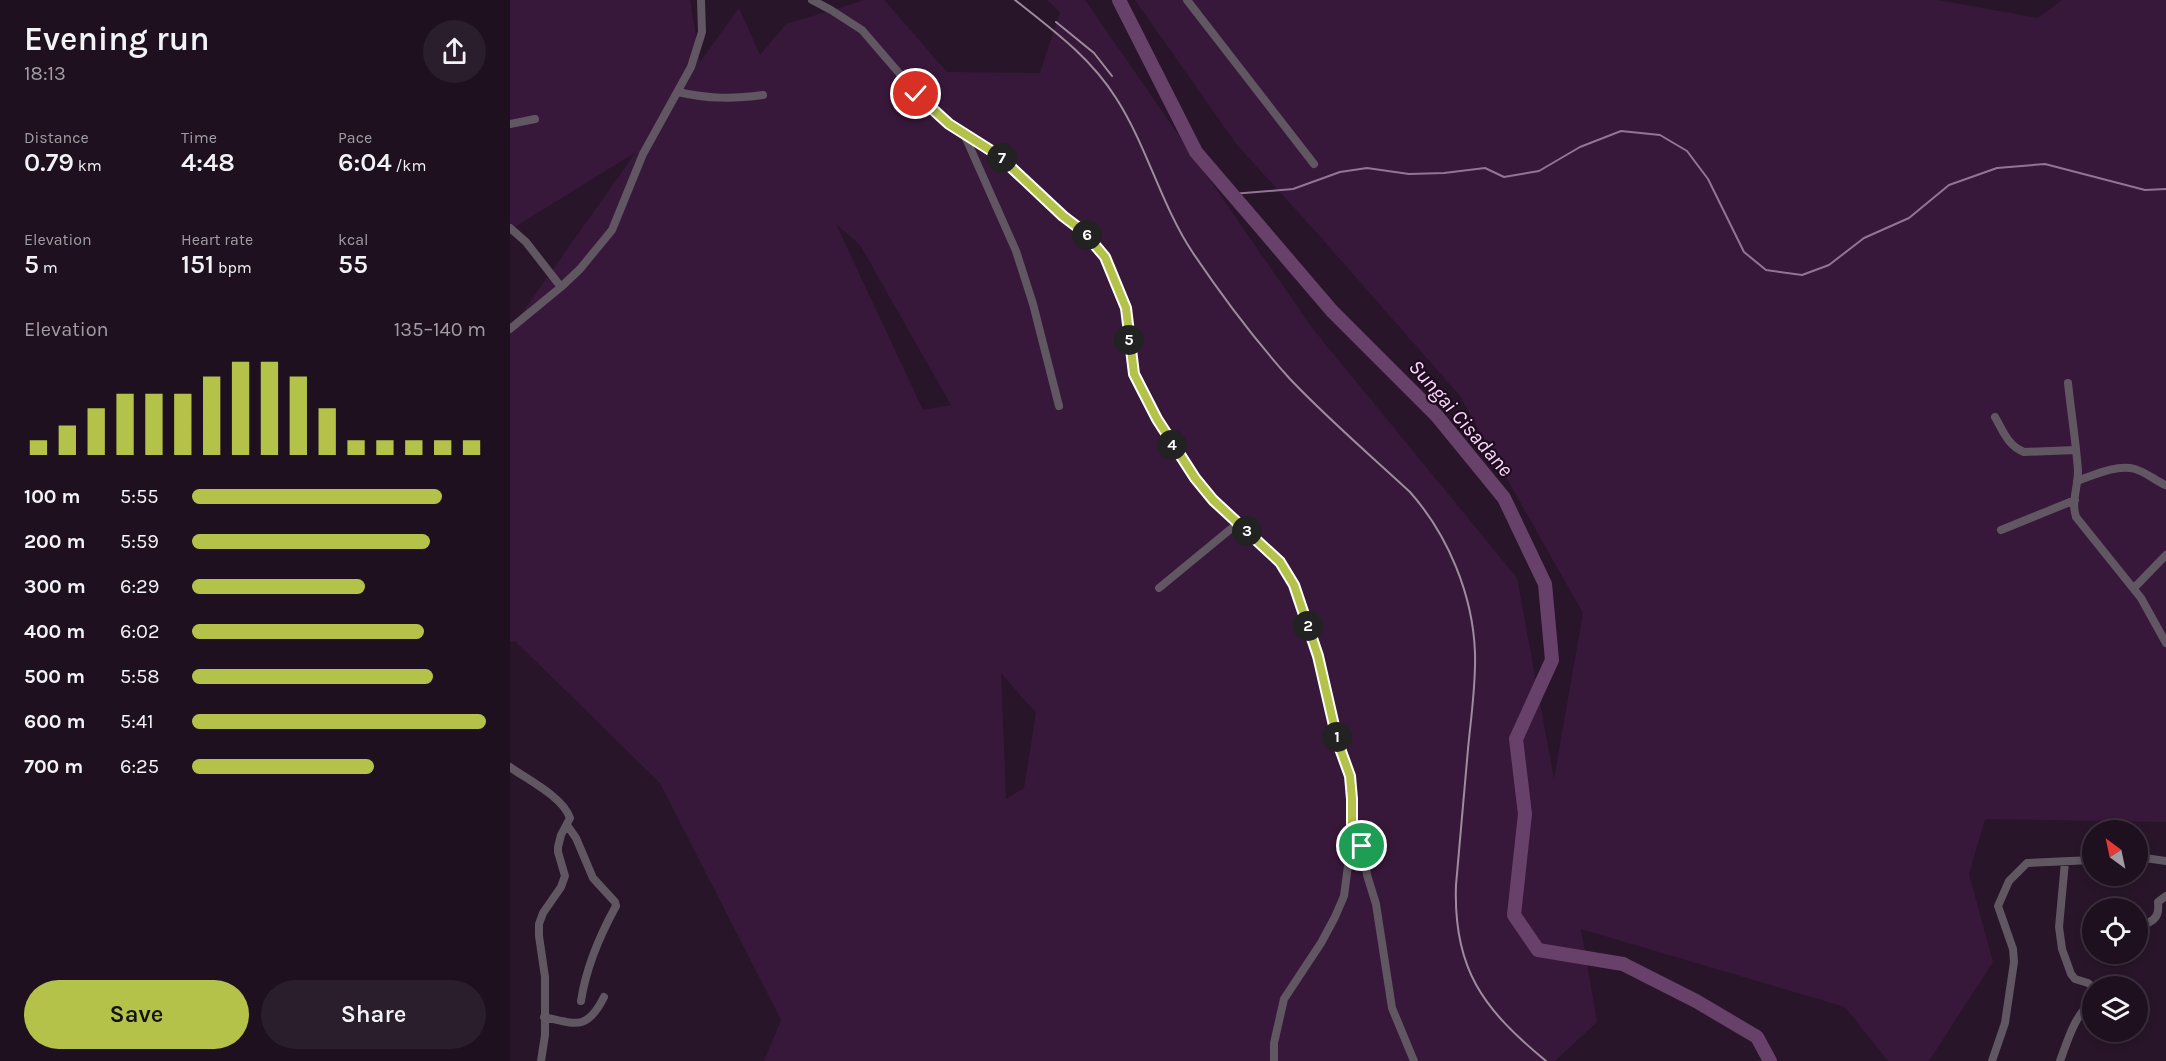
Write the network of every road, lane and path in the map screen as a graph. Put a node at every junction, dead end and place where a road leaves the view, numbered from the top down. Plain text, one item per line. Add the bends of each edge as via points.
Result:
1 (702, 0) edge
2 (812, 0) edge
3 (1187, 0) edge
4 (678, 92) junction
5 (763, 95) dead end
6 (536, 119) dead end
7 (510, 124) edge
8 (964, 133) junction
9 (1314, 164) dead end
10 (510, 228) edge
11 (561, 287) junction
12 (510, 329) edge
13 (2068, 383) dead end
14 (1059, 406) dead end
15 (1995, 417) dead end
16 (2076, 450) junction
17 (2078, 481) junction
18 (2165, 485) edge
19 (2074, 500) junction
20 (1238, 523) junction
21 (2001, 530) dead end
22 (2166, 555) edge
23 (1159, 588) dead end
24 (2134, 588) junction
25 (2166, 643) edge
26 (510, 767) edge
27 (567, 825) junction
28 (1352, 835) junction
29 (2148, 858) edge
30 (2082, 861) edge
31 (2166, 861) edge
32 (2065, 862) junction
33 (2166, 896) edge
34 (2148, 923) dead end
35 (2082, 981) edge
36 (604, 997) dead end
37 (581, 1001) dead end
38 (2082, 1012) edge
39 (544, 1017) junction
40 (541, 1061) edge
41 (1274, 1061) edge
42 (1414, 1061) edge
43 (1992, 1061) edge
44 (2060, 1061) edge

1 - 4 street via 698,49
2 - 8 street via 862,30 923,102
3 - 9 street
4 - 5 street via 721,99
4 - 11 street via 649,141 612,230
6 - 7 street
8 - 14 street via 1016,251
8 - 20 street via 998,155 1101,250 1126,308 1131,365 1140,389 1195,478
10 - 11 street
11 - 12 street
13 - 16 street
15 - 16 street via 2009,443 2018,450
16 - 17 street
17 - 18 street via 2125,468 2141,471
17 - 19 street
19 - 21 street
19 - 24 street via 2078,521
20 - 23 street
20 - 28 street via 1280,562 1303,608 1350,776
22 - 24 street
24 - 25 street
26 - 27 street via 564,806 570,818
27 - 37 street via 593,878 616,906 584,984
27 - 39 street via 558,852 566,876 539,924
28 - 41 street via 1344,896 1321,943 1284,999
28 - 42 street via 1362,846 1376,904 1392,1008
29 - 31 street
30 - 32 street
32 - 35 street via 2059,927 2062,949 2071,974
32 - 43 street via 2025,864 2009,881 1999,902 2000,916 2013,949 2014,970 2005,1023
33 - 34 street via 2158,902 2158,915
36 - 39 street via 596,1013 586,1021 573,1023
38 - 44 street
39 - 40 street

